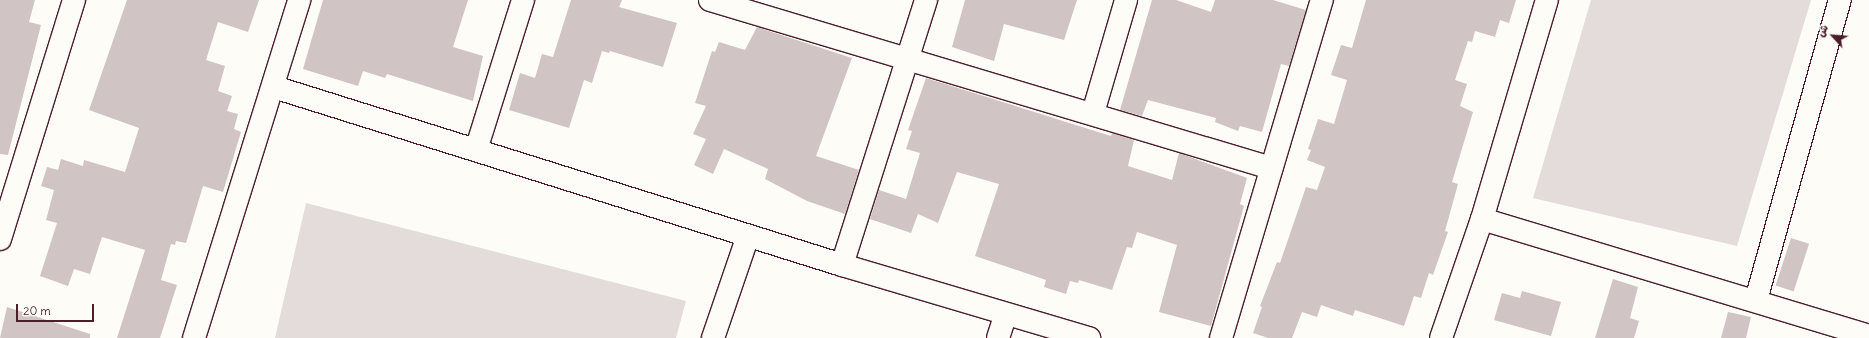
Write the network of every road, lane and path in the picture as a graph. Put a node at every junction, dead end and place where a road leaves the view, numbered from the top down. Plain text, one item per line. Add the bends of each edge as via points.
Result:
1 (74, 0) edge
2 (299, 0) edge
3 (523, 0) edge
4 (926, 0) edge
5 (1126, 0) edge
6 (1322, 0) edge
7 (1547, 0) edge
8 (1840, 0) edge
9 (715, 1) edge
10 (908, 61) junction
11 (274, 87) junction
12 (1093, 113) junction
13 (476, 150) junction
14 (1271, 168) junction
15 (1482, 220) junction
16 (748, 236) junction
17 (0, 239) edge
18 (842, 265) junction
19 (1756, 300) junction
20 (1006, 314) junction
21 (1869, 336) edge
22 (194, 338) edge
23 (713, 338) edge
24 (998, 338) edge
25 (1089, 338) edge
26 (1221, 338) edge
27 (1441, 338) edge

1 - 17 street
2 - 11 street
3 - 13 street
4 - 10 street
5 - 12 street
6 - 14 street
7 - 15 street
8 - 19 street
9 - 10 street
10 - 12 street
10 - 18 street
11 - 13 street
11 - 22 street
12 - 14 street
13 - 16 street
14 - 26 street
15 - 19 street
15 - 27 street
16 - 18 street
16 - 23 street
18 - 20 street
19 - 21 street
20 - 24 street
20 - 25 street

